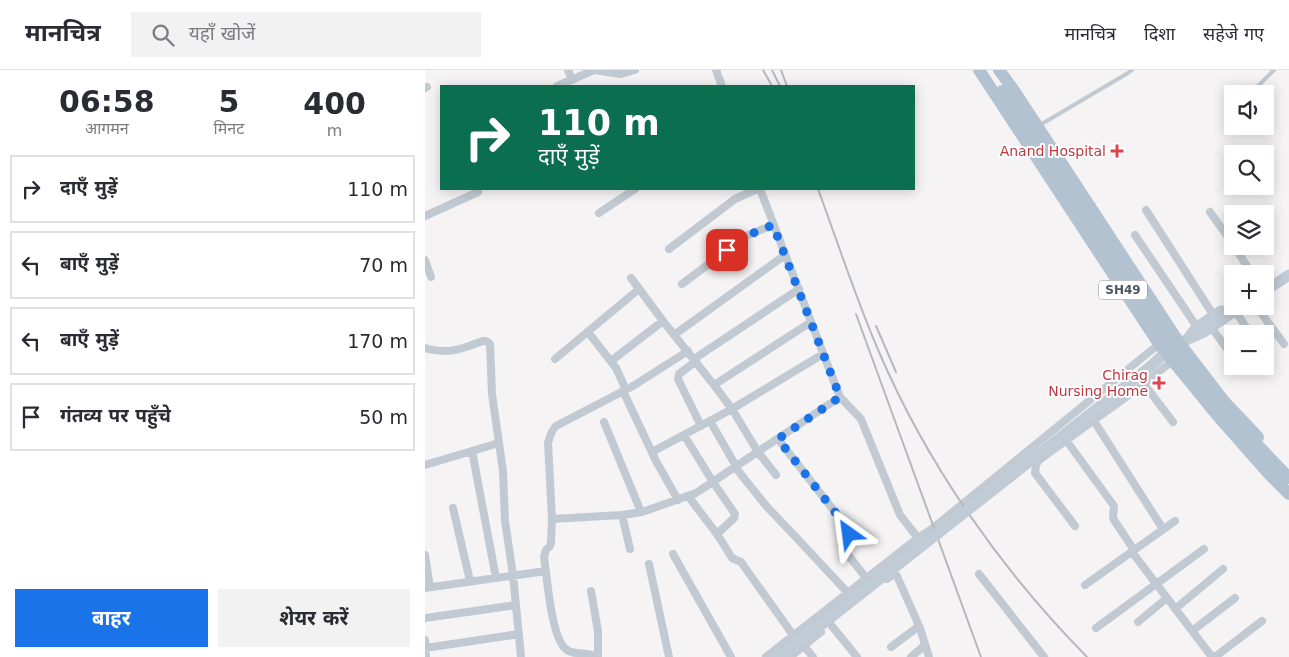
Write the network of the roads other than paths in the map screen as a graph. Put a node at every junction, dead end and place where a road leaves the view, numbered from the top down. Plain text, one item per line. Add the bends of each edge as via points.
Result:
1 (568, 70) edge
2 (635, 70) edge
3 (716, 70) edge
4 (979, 70) edge
5 (988, 70) edge
6 (999, 70) edge
7 (1132, 70) edge
8 (1274, 70) edge
9 (572, 80) junction
10 (560, 85) edge
11 (722, 85) edge
12 (1258, 85) edge
13 (1037, 126) junction
14 (634, 190) edge
15 (756, 190) edge
16 (758, 190) edge
17 (478, 192) dead end
18 (1146, 210) dead end
19 (1210, 212) dead end
20 (599, 213) dead end
21 (425, 216) edge
22 (773, 225) junction
23 (1224, 232) edge
24 (1135, 235) dead end
25 (669, 249) dead end
26 (785, 254) junction
27 (425, 260) edge
28 (1289, 267) edge
29 (1289, 275) edge
30 (431, 277) dead end
31 (631, 278) dead end
32 (1277, 279) junction
33 (1274, 280) edge
34 (1274, 282) edge
35 (682, 284) dead end
36 (639, 289) junction
37 (799, 289) junction
38 (1224, 315) edge
39 (1263, 315) edge
40 (663, 321) junction
41 (1213, 321) junction
42 (811, 322) junction
43 (1197, 327) junction
44 (588, 332) junction
45 (674, 335) junction
46 (1224, 341) edge
47 (1183, 342) junction
48 (1284, 344) dead end
49 (425, 348) edge
50 (688, 351) junction
51 (1165, 353) junction
52 (823, 354) junction
53 (555, 358) dead end
54 (695, 360) junction
55 (611, 361) junction
56 (1145, 384) junction
57 (714, 385) junction
58 (624, 390) junction
59 (840, 397) junction
60 (732, 409) junction
61 (1094, 420) junction
62 (710, 421) junction
63 (604, 422) dead end
64 (1173, 422) dead end
65 (701, 426) junction
66 (684, 435) junction
67 (778, 439) junction
68 (1066, 440) junction
69 (499, 443) junction
70 (472, 451) junction
71 (652, 452) junction
72 (758, 452) junction
73 (425, 465) edge
74 (735, 467) junction
75 (1289, 469) edge
76 (776, 475) dead end
77 (1289, 478) edge
78 (713, 482) junction
79 (1289, 494) edge
80 (688, 496) junction
81 (678, 500) junction
82 (453, 508) dead end
83 (641, 512) junction
84 (622, 515) junction
85 (552, 519) junction
86 (1175, 522) dead end
87 (1075, 526) dead end
88 (1163, 529) junction
89 (717, 534) junction
90 (918, 538) junction
91 (630, 549) dead end
92 (1204, 549) dead end
93 (1133, 551) junction
94 (673, 554) dead end
95 (425, 555) edge
96 (649, 564) dead end
97 (1223, 569) dead end
98 (546, 571) junction
99 (518, 574) junction
100 (979, 574) dead end
101 (496, 578) junction
102 (867, 579) junction
103 (470, 581) junction
104 (1156, 584) junction
105 (1085, 585) dead end
106 (428, 587) edge
107 (591, 591) dead end
108 (848, 593) junction
109 (1167, 598) junction
110 (1235, 598) dead end
111 (516, 605) junction
112 (1175, 609) junction
113 (425, 618) edge
114 (1262, 620) dead end
115 (1138, 622) dead end
116 (831, 624) junction
117 (919, 626) junction
118 (1096, 628) dead end
119 (1193, 631) junction
120 (519, 634) junction
121 (793, 635) junction
122 (425, 640) edge
123 (925, 644) junction
124 (804, 646) junction
125 (425, 648) edge
126 (891, 648) dead end
127 (426, 657) edge
128 (521, 657) edge
129 (597, 657) edge
130 (669, 657) edge
131 (731, 657) edge
132 (766, 657) edge
133 (777, 657) edge
134 (789, 657) edge
135 (813, 657) edge
136 (857, 657) edge
137 (911, 657) edge
138 (929, 657) edge
139 (1044, 657) edge
140 (1213, 657) edge

1 - 9 street
2 - 9 street via 621,74 594,70
3 - 11 street
4 - 51 main road, SH49
5 - 77 main road, SH49, bridge via 1170,344 1207,392
6 - 13 main road, SH49
7 - 13 lane
8 - 12 lane
9 - 10 street
13 - 47 main road, SH49
14 - 20 street
15 - 25 street via 735,199
16 - 22 street
17 - 21 street
18 - 41 street
19 - 23 street
22 - 26 street
22 - 35 street via 743,238
24 - 43 street
26 - 37 street
26 - 45 street
27 - 30 street
28 - 32 main road
29 - 32 main road
31 - 36 street
32 - 33 main road
32 - 34 main road
36 - 40 street
36 - 44 street
37 - 42 street
37 - 54 street
38 - 41 main road
39 - 48 street
40 - 45 street
40 - 55 street
41 - 43 main road
41 - 46 street
41 - 47 main road via 1201,334
42 - 52 street
42 - 57 street
43 - 47 main road
44 - 53 street
44 - 55 street
45 - 50 street
47 - 51 main road
47 - 75 main road, SH49 via 1223,400
49 - 69 street via 450,352 489,342
50 - 54 street
50 - 58 street
51 - 56 street
51 - 79 main road, SH49
51 - 90 street
51 - 133 main road, bridge
52 - 59 street
52 - 60 street
54 - 57 street
54 - 65 street via 679,374 678,379
55 - 58 street via 619,372
56 - 61 street
56 - 64 street
57 - 60 street
58 - 71 street
58 - 85 street via 551,431 548,443
59 - 67 street
59 - 90 street via 861,419 900,515
60 - 62 street
60 - 72 street
61 - 68 street
61 - 88 street
62 - 65 street
62 - 74 street
63 - 83 street
65 - 66 street
66 - 71 street
66 - 78 street
67 - 72 street
67 - 102 street via 849,530 841,546
68 - 87 street via 1039,460 1035,473
68 - 93 street via 1114,506 1114,520
69 - 70 street
69 - 99 street via 505,521
70 - 73 street
70 - 101 street
71 - 81 street
72 - 74 street
72 - 76 street
74 - 78 street
74 - 108 street via 768,508
78 - 80 street
78 - 89 street via 735,514
80 - 81 street
80 - 89 street
81 - 83 street
82 - 103 street
83 - 84 street
84 - 85 street
84 - 91 street
85 - 98 street via 551,542 544,557
86 - 88 street
88 - 93 street
89 - 121 street
90 - 102 street
92 - 104 street
93 - 104 street
93 - 105 street
94 - 131 street
95 - 106 street
96 - 130 street
97 - 112 street
98 - 99 street
98 - 129 street via 553,620 563,646 571,652
99 - 101 street
99 - 111 street
100 - 139 street
101 - 103 street
102 - 108 street
103 - 106 street
104 - 109 street
104 - 118 street
107 - 129 street via 598,631
108 - 121 street
109 - 112 street
109 - 115 street
110 - 119 street
111 - 113 street
111 - 120 street
112 - 119 street
114 - 140 street
116 - 117 street via 895,574
116 - 124 street
116 - 136 street
117 - 123 street
117 - 126 street
119 - 140 street
120 - 125 street
120 - 128 street
121 - 132 street
122 - 125 street
123 - 137 street
123 - 138 street
124 - 134 street
124 - 135 street
125 - 127 street

